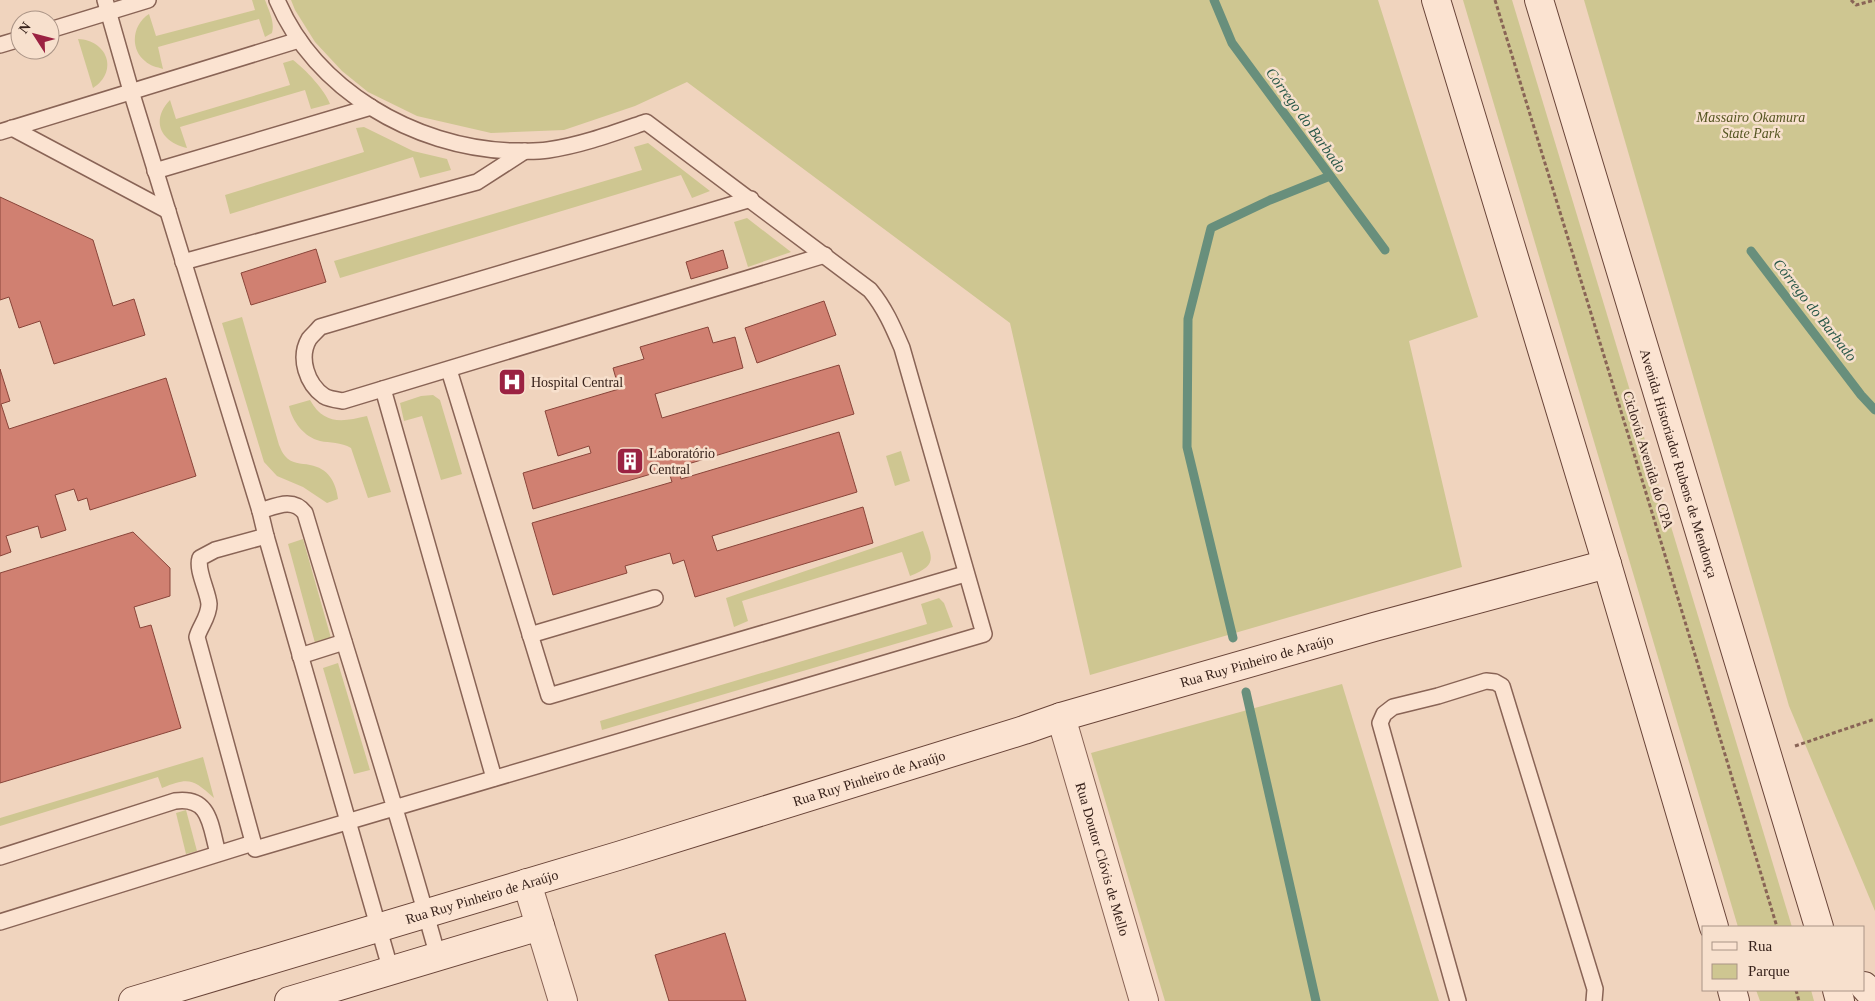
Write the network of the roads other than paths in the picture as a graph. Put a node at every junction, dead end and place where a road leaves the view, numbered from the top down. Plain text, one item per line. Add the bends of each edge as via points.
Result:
1 (148, 0) edge
2 (276, 0) edge
3 (1436, 0) edge
4 (1539, 0) edge
5 (107, 6) edge
6 (60, 26) edge
7 (299, 40) junction
8 (131, 91) junction
9 (371, 107) junction
10 (6, 130) edge
11 (525, 151) junction
12 (155, 171) junction
13 (751, 200) junction
14 (168, 211) junction
15 (825, 255) junction
16 (183, 262) junction
17 (448, 370) junction
18 (383, 389) junction
19 (260, 511) junction
20 (266, 536) junction
21 (1607, 564) junction
22 (965, 574) junction
23 (655, 598) dead end
24 (530, 635) junction
25 (344, 642) junction
26 (300, 656) junction
27 (1062, 717) junction
28 (494, 778) junction
29 (394, 807) junction
30 (347, 821) junction
31 (254, 843) junction
32 (218, 854) junction
33 (0, 857) edge
34 (527, 883) junction
35 (426, 913) junction
36 (0, 922) edge
37 (540, 926) junction
38 (1714, 926) edge
39 (1819, 926) edge
40 (378, 928) junction
41 (438, 957) junction
42 (391, 970) junction
43 (1865, 987) edge
44 (1875, 998) edge
45 (133, 1001) edge
46 (288, 1001) edge
47 (563, 1001) edge
48 (1144, 1001) edge
49 (1458, 1001) edge
50 (1594, 1001) edge

1 - 5 lane
2 - 7 lane
3 - 21 street
4 - 39 street, Avenida Historiador Rubens de Mendonça
5 - 6 lane
5 - 8 lane
7 - 8 lane
7 - 9 lane via 328,73
8 - 10 lane
8 - 12 lane
9 - 11 lane via 407,126 448,141 484,150
9 - 12 lane
10 - 14 lane
11 - 13 lane via 569,146 646,122
11 - 16 lane via 478,182
12 - 14 lane
13 - 15 lane
13 - 18 lane via 320,327 309,339 304,357 306,372 313,387 325,397 343,402
14 - 16 lane
15 - 17 lane
15 - 22 lane via 870,290 891,321 902,348
16 - 19 lane
17 - 18 lane
17 - 24 lane
18 - 28 lane
19 - 20 lane
19 - 25 lane via 290,503 305,513
20 - 26 lane
20 - 31 lane via 208,553 199,562 209,605 198,632 198,642
21 - 27 street, Rua Ruy Pinheiro de Araújo via 1374,626
21 - 38 street
22 - 24 lane via 549,696
22 - 28 lane via 984,634
23 - 24 lane
25 - 26 lane
25 - 29 lane
26 - 30 lane
27 - 34 street, Rua Ruy Pinheiro de Araújo
27 - 48 street, Rua Doutor Clóvis de Mello
28 - 29 lane
29 - 30 lane
29 - 35 lane
30 - 31 lane via 255,849
30 - 40 lane
31 - 32 lane
32 - 33 lane via 204,809 196,802 186,800
32 - 36 lane
34 - 35 street, Rua Ruy Pinheiro de Araújo
34 - 37 street
35 - 40 street, Rua Ruy Pinheiro de Araújo
35 - 41 lane
37 - 41 street
37 - 47 street
40 - 42 lane
40 - 45 street, Rua Ruy Pinheiro de Araújo
41 - 42 street
42 - 46 street
43 - 44 street
49 - 50 lane via 1380,723 1384,714 1393,707 1486,681 1502,686 1595,989

